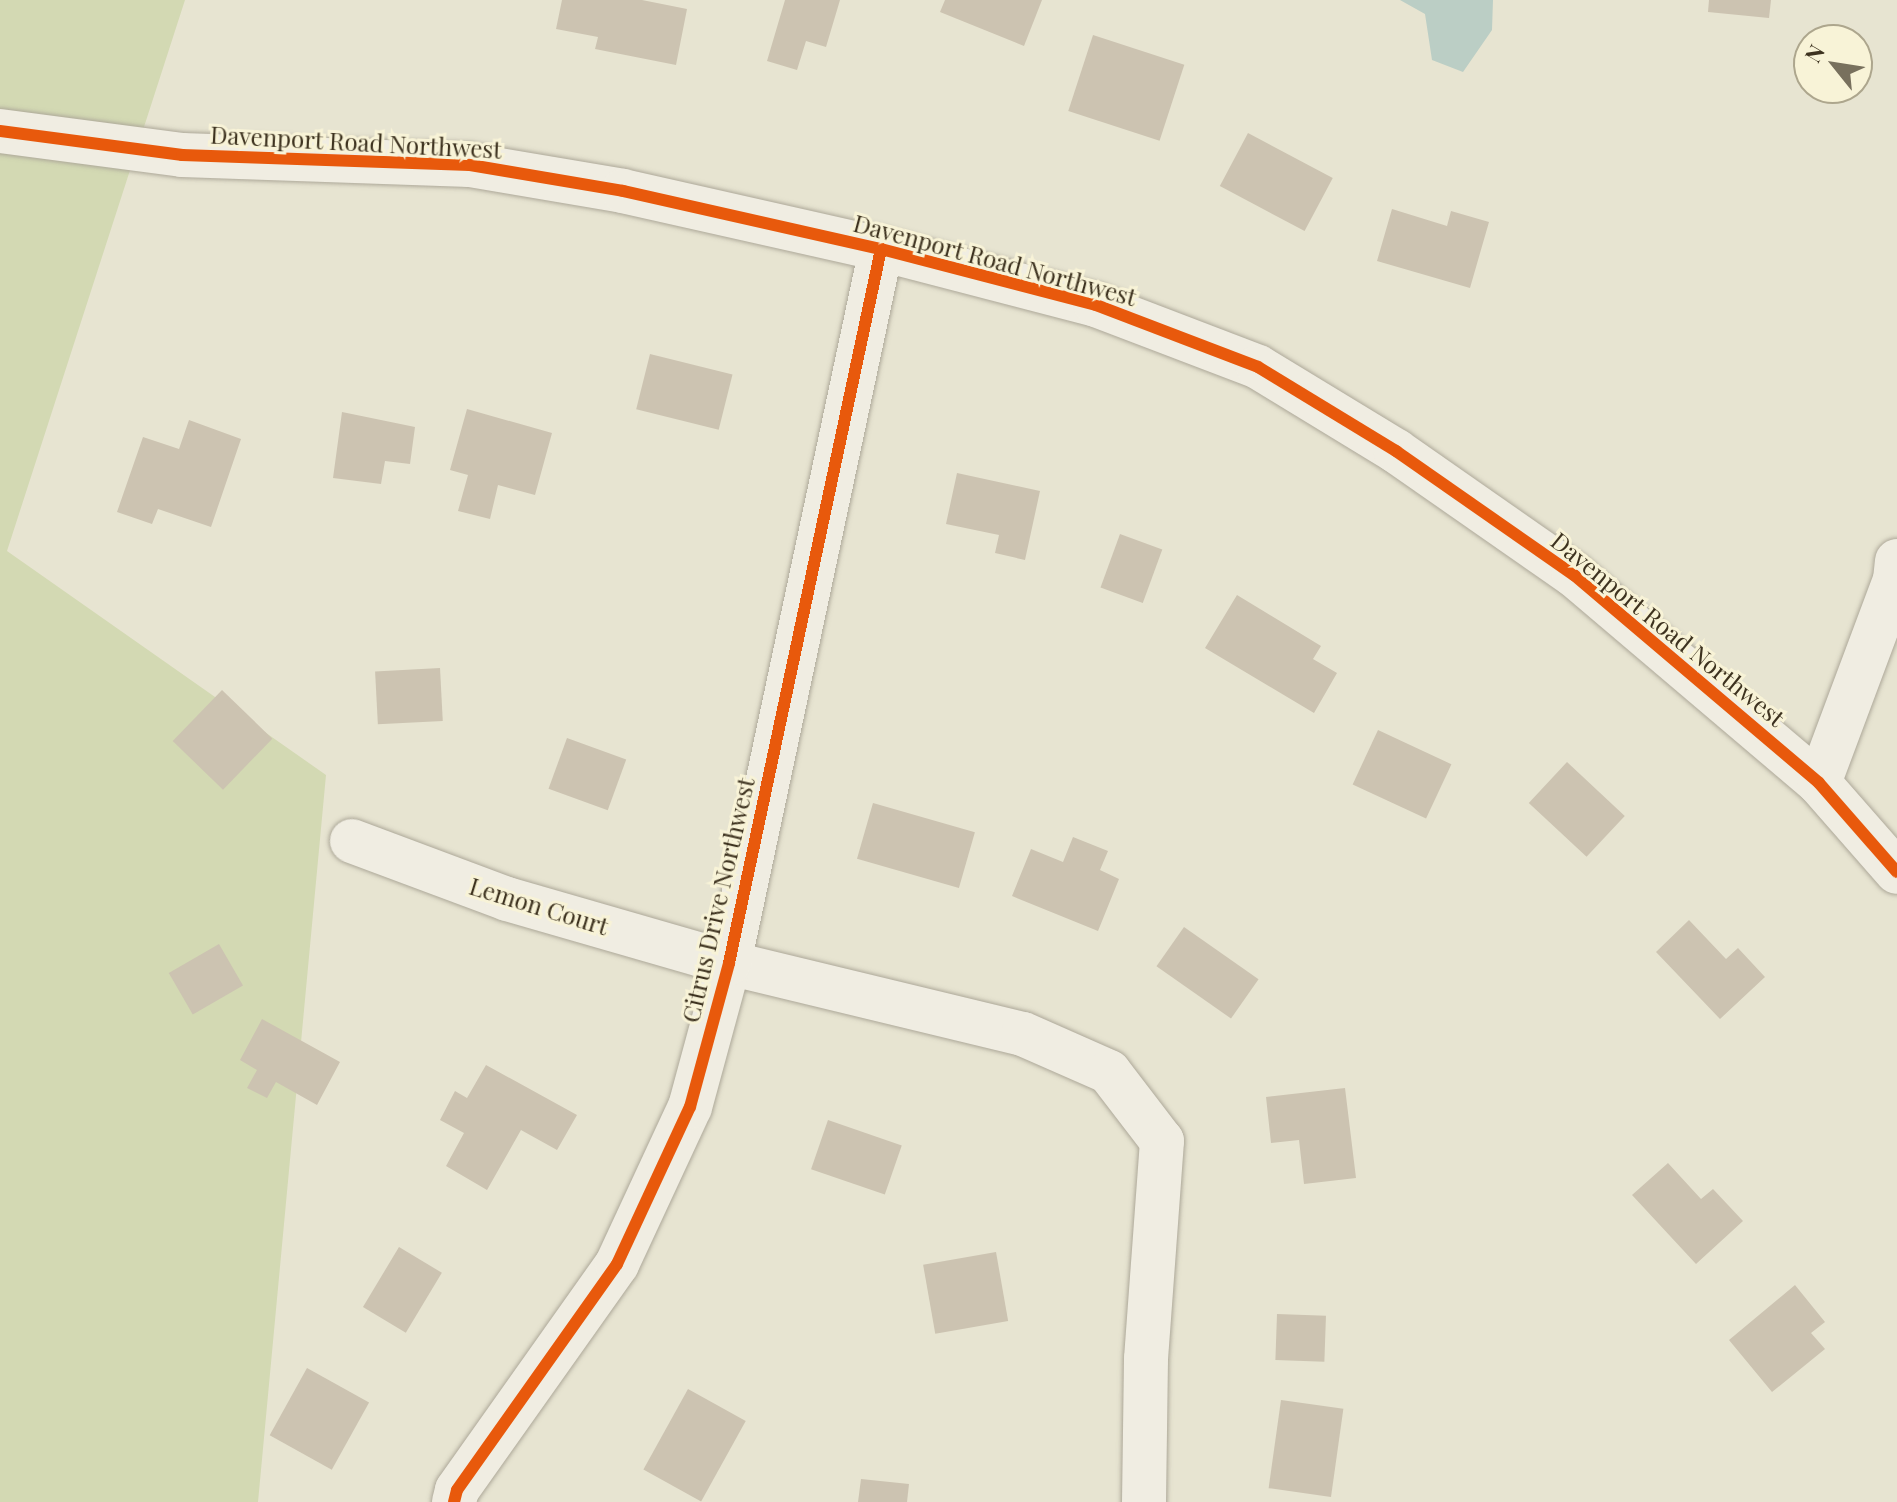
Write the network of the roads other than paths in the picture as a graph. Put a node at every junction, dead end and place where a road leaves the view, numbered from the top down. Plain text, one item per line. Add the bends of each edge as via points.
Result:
1 (0, 131) edge
2 (881, 249) junction
3 (1897, 561) edge
4 (1819, 783) junction
5 (352, 841) dead end
6 (1897, 872) edge
7 (729, 963) junction
8 (454, 1502) edge
9 (1144, 1502) edge

1 - 2 street, Davenport Road Northwest via 182,155 470,165 623,191
2 - 4 street, Davenport Road Northwest via 1096,305 1258,367 1396,451 1574,575
2 - 7 street, Citrus Drive Northwest
3 - 4 street via 1895,580
4 - 6 street, Davenport Road Northwest
5 - 7 street, Lemon Court via 507,899
7 - 8 street, Citrus Drive Northwest via 690,1107 617,1264 457,1490
7 - 9 street, Citrus Drive Northwest via 1023,1034 1109,1072 1162,1141 1146,1359

